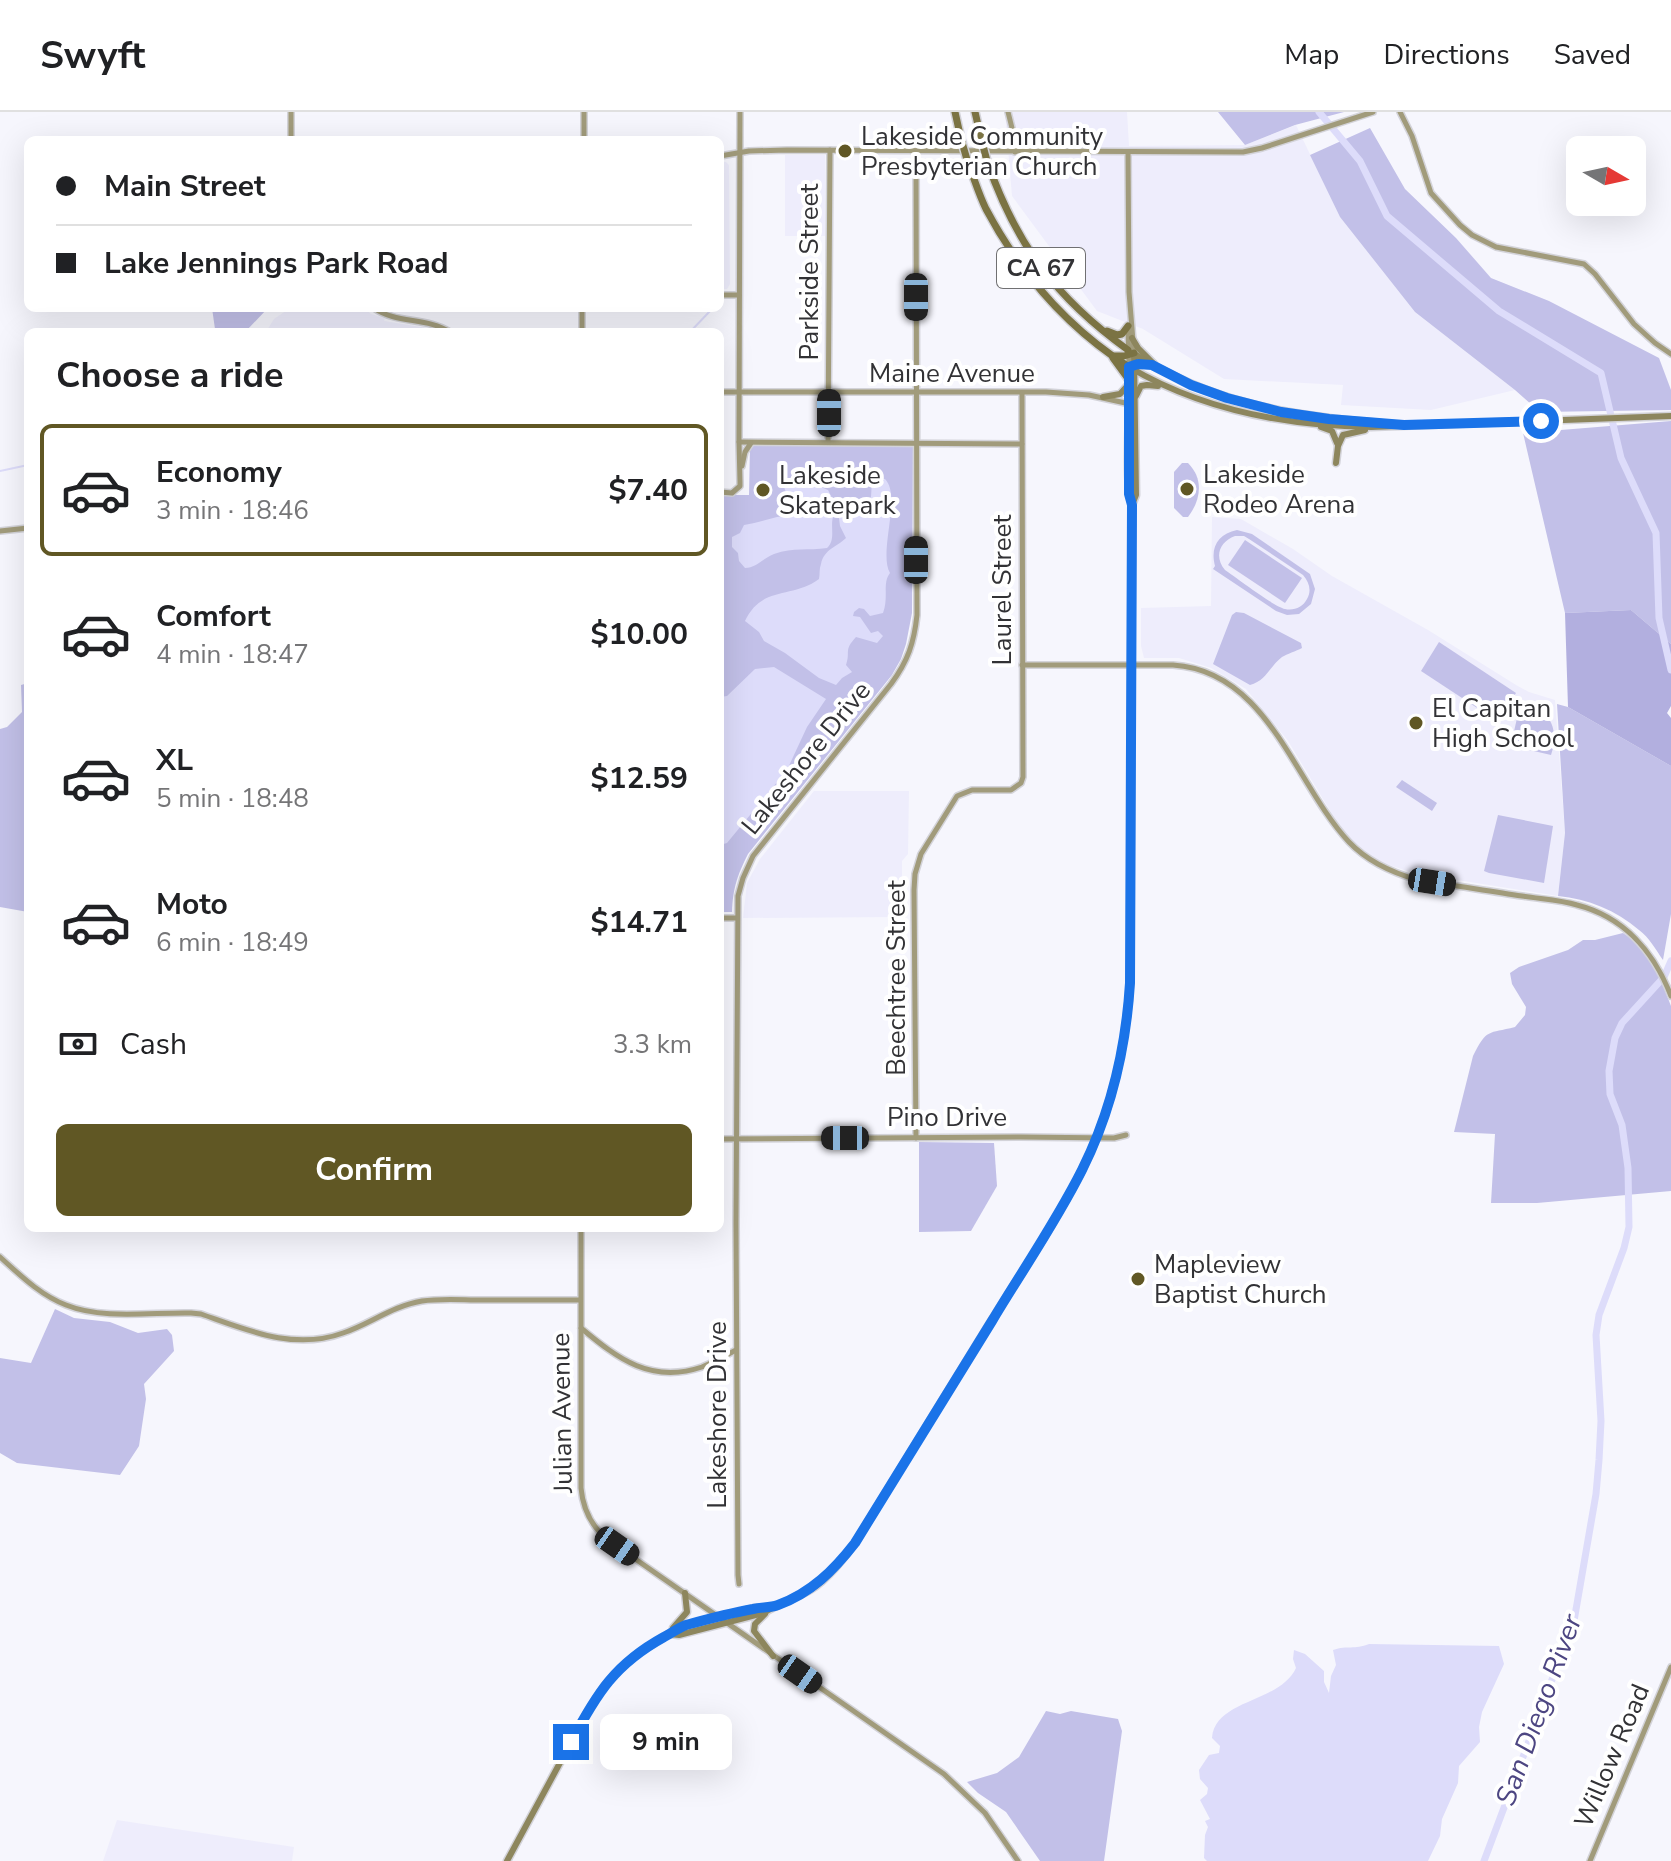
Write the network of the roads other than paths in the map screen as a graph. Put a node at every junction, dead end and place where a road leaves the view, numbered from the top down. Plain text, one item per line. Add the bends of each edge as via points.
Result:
1 (291, 112) edge
2 (584, 112) edge
3 (740, 112) edge
4 (955, 112) edge
5 (975, 112) edge
6 (1008, 112) edge
7 (1373, 112) edge
8 (1400, 112) edge
9 (291, 136) edge
10 (584, 136) edge
11 (830, 150) junction
12 (740, 152) junction
13 (916, 152) junction
14 (1015, 152) junction
15 (1128, 152) junction
16 (724, 155) edge
17 (724, 295) edge
18 (739, 295) junction
19 (1130, 311) junction
20 (381, 312) edge
21 (1128, 326) junction
22 (442, 328) edge
23 (1100, 328) junction
24 (1132, 338) junction
25 (1130, 353) junction
26 (1671, 354) edge
27 (1112, 356) junction
28 (1154, 366) junction
29 (1132, 368) junction
30 (1129, 382) junction
31 (1165, 387) junction
32 (739, 391) junction
33 (724, 392) edge
34 (829, 393) junction
35 (916, 393) junction
36 (1022, 393) junction
37 (1103, 397) junction
38 (1133, 403) junction
39 (1671, 416) edge
40 (1306, 423) junction
41 (1404, 425) junction
42 (739, 442) junction
43 (751, 442) junction
44 (828, 442) junction
45 (916, 443) junction
46 (1022, 444) junction
47 (1338, 446) junction
48 (1336, 463) dead end
49 (740, 478) junction
50 (724, 492) edge
51 (24, 528) edge
52 (0, 531) edge
53 (1022, 665) junction
54 (1131, 666) junction
55 (1018, 786) joint
56 (724, 918) edge
57 (736, 918) junction
58 (1671, 996) edge
59 (1126, 1135) dead end
60 (916, 1138) junction
61 (1096, 1138) junction
62 (724, 1139) edge
63 (736, 1139) junction
64 (581, 1232) edge
65 (0, 1257) edge
66 (580, 1300) junction
67 (580, 1328) junction
68 (736, 1350) junction
69 (739, 1584) dead end
70 (685, 1593) junction
71 (772, 1607) junction
72 (718, 1617) junction
73 (727, 1622) junction
74 (669, 1634) junction
75 (773, 1656) junction
76 (1671, 1667) edge
77 (507, 1861) edge
78 (1018, 1861) edge
79 (1590, 1861) edge

1 - 9 street
2 - 10 street
3 - 12 street
4 - 27 highway, CA 67, bridge via 985,207 1018,261 1061,313
5 - 23 highway, CA 67, bridge via 987,161 1018,233 1044,274
6 - 14 street
7 - 15 street via 1243,152
8 - 26 street via 1431,193 1460,225 1496,247 1584,264 1634,324
11 - 12 street
11 - 13 street
11 - 34 street, Parkside Street
12 - 16 street
12 - 18 street
13 - 14 street
13 - 35 street, Lakeshore Drive
14 - 15 street
15 - 19 street
17 - 18 street
18 - 32 street
19 - 21 street
19 - 24 street
20 - 22 street
21 - 23 highway via 1117,335
21 - 25 street
23 - 25 highway, CA 67
24 - 25 street
24 - 28 main road
25 - 27 highway
25 - 28 main road, CA 67
25 - 29 main road
27 - 29 highway, CA 67
27 - 30 highway
28 - 29 main road
28 - 41 main road, CA 67 via 1191,385 1281,412
29 - 30 main road
29 - 31 main road, CA 67
29 - 38 main road
30 - 37 main road via 1120,394
30 - 38 main road
31 - 38 main road via 1141,386
31 - 40 main road, CA 67 via 1220,407
32 - 33 street, Maine Avenue
32 - 34 street, Maine Avenue
32 - 42 street
34 - 35 street, Maine Avenue
34 - 44 street, Parkside Street
35 - 36 street, Maine Avenue
35 - 45 street, Lakeshore Drive
36 - 37 street, Maine Avenue
36 - 46 street, Laurel Street
37 - 38 street, Maine Avenue
38 - 54 main road
39 - 41 main road, CA 67
40 - 41 main road, CA 67
40 - 47 main road via 1332,431
41 - 47 main road via 1347,433
42 - 43 street
42 - 49 street
43 - 44 street
43 - 49 street
44 - 45 street
45 - 46 street
45 - 57 street, Lakeshore Drive via 917,615 909,656 753,856 740,887
46 - 53 street, Laurel Street
47 - 48 main road
49 - 50 street via 740,486
51 - 52 street
53 - 54 street
53 - 55 street, Laurel Street via 1023,777
54 - 58 street via 1198,669 1240,693 1258,709 1342,834 1381,866 1418,880 1599,912 1649,953
54 - 61 main road via 1130,983 1123,1045
55 - 60 street, Beechtree Street via 957,796 918,862
56 - 57 street
57 - 63 street, Lakeshore Drive
59 - 61 street, Pino Drive
60 - 61 street, Pino Drive
60 - 63 street, Pino Drive
61 - 71 main road via 1058,1213 855,1543 815,1586
62 - 63 street, Pino Drive
63 - 68 street, Lakeshore Drive
64 - 66 street, Julian Avenue
65 - 66 street via 47,1295 74,1308 201,1314 276,1339 300,1341 344,1333 395,1308 423,1301
66 - 67 street, Julian Avenue
67 - 68 street via 625,1361 657,1371 691,1370
67 - 70 street, Julian Avenue via 585,1510 608,1540
68 - 69 street, Lakeshore Drive
70 - 72 street, Julian Avenue
70 - 74 main road via 687,1612
71 - 72 main road
71 - 73 main road
71 - 75 main road via 754,1628
72 - 73 street, Julian Avenue
72 - 74 main road
73 - 74 main road
73 - 75 street, Julian Avenue
74 - 77 main road via 625,1663 597,1695
75 - 78 street, Julian Avenue via 957,1785 985,1813
76 - 79 street, Willow Road

